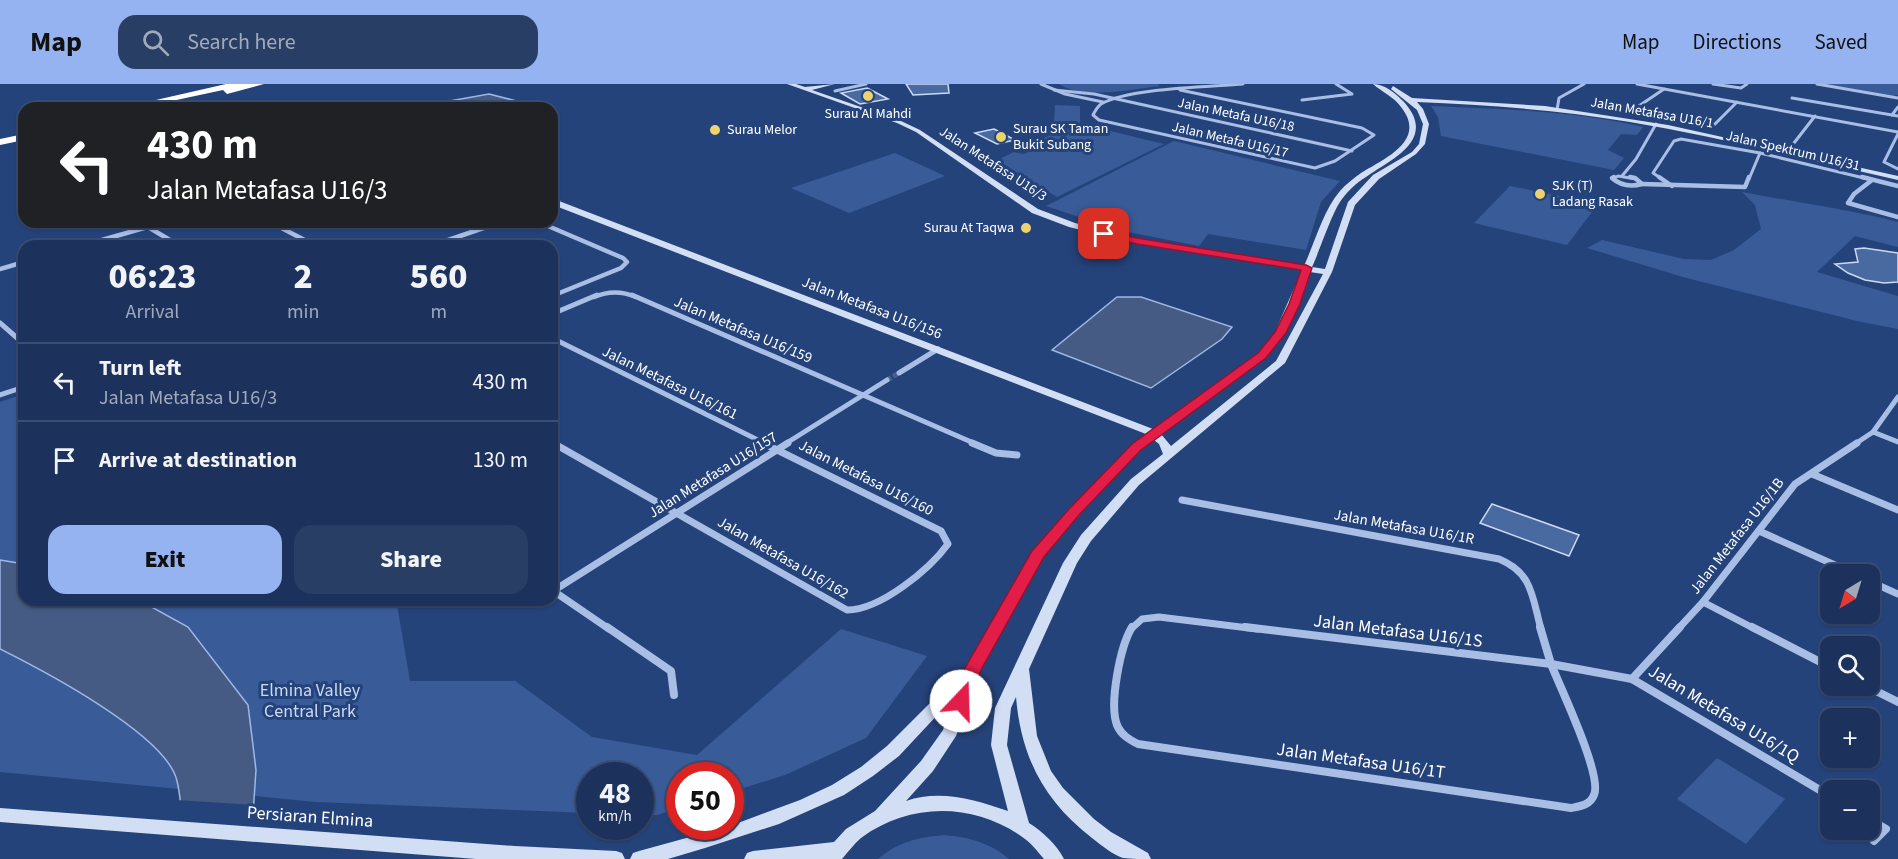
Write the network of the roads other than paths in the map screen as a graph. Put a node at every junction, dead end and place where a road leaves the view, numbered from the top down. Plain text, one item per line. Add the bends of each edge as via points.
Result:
1 (239, 84) edge
2 (261, 84) edge
3 (791, 84) edge
4 (864, 84) edge
5 (1041, 84) edge
6 (1243, 84) edge
7 (1336, 84) edge
8 (1376, 84) edge
9 (1386, 84) edge
10 (1584, 84) edge
11 (1637, 84) edge
12 (1713, 84) edge
13 (1748, 84) edge
14 (1817, 84) edge
15 (1215, 85) edge
16 (823, 86) junction
17 (834, 87) edge
18 (805, 89) junction
19 (1664, 89) junction
20 (1054, 90) junction
21 (1180, 90) junction
22 (1094, 94) junction
23 (824, 96) junction
24 (1085, 98) junction
25 (1792, 98) dead end
26 (1898, 98) edge
27 (1114, 99) junction
28 (1302, 100) dead end
29 (1398, 100) junction
30 (1412, 100) junction
31 (154, 102) edge
32 (178, 102) edge
33 (1102, 102) junction
34 (1737, 102) junction
35 (1898, 107) edge
36 (1557, 110) junction
37 (1630, 112) dead end
38 (1892, 115) junction
39 (1815, 116) junction
40 (1898, 116) edge
41 (1712, 127) dead end
42 (1654, 129) junction
43 (18, 132) edge
44 (1898, 133) edge
45 (0, 136) edge
46 (18, 138) edge
47 (0, 142) edge
48 (1352, 151) junction
49 (1787, 152) junction
50 (1760, 153) junction
51 (1898, 169) edge
52 (1622, 176) junction
53 (1898, 178) edge
54 (1872, 180) junction
55 (1642, 184) junction
56 (1672, 186) junction
57 (1898, 186) edge
58 (558, 205) edge
59 (1898, 217) edge
60 (144, 228) edge
61 (150, 228) edge
62 (282, 228) edge
63 (483, 228) edge
64 (553, 228) edge
65 (102, 240) edge
66 (170, 240) edge
67 (304, 240) edge
68 (448, 240) edge
69 (18, 264) edge
70 (0, 268) edge
71 (1306, 268) junction
72 (1328, 272) junction
73 (559, 293) edge
74 (558, 311) edge
75 (0, 323) edge
76 (18, 339) edge
77 (558, 341) edge
78 (938, 349) junction
79 (899, 373) tunnel mouth
80 (887, 380) tunnel mouth
81 (18, 389) edge
82 (864, 394) junction
83 (0, 395) edge
84 (1898, 397) edge
85 (1873, 432) junction
86 (1153, 433) junction
87 (1189, 436) junction
88 (1898, 442) edge
89 (558, 445) edge
90 (778, 450) junction
91 (1168, 453) junction
92 (1017, 455) dead end
93 (1812, 474) junction
94 (1182, 500) dead end
95 (1898, 510) edge
96 (678, 513) junction
97 (941, 531) joint
98 (1759, 531) junction
99 (1833, 564) edge
100 (1880, 586) edge
101 (558, 587) edge
102 (558, 593) edge
103 (1898, 594) edge
104 (1703, 602) junction
105 (1159, 617) joint
106 (1820, 662) edge
107 (1551, 664) junction
108 (1021, 667) junction
109 (973, 668) junction
110 (1632, 679) junction
111 (1880, 693) edge
112 (674, 695) dead end
113 (1898, 702) edge
114 (1820, 790) edge
115 (0, 815) edge
116 (881, 816) junction
117 (1021, 825) junction
118 (1880, 825) edge
119 (1880, 835) edge
120 (834, 854) edge
121 (616, 859) edge
122 (639, 859) edge
123 (753, 859) edge
124 (1055, 859) edge
125 (1142, 859) edge

1 - 31 highway
2 - 32 highway
3 - 16 main road
3 - 18 main road, Jalan Metafasa U16/3
4 - 17 street
5 - 20 street
6 - 15 street
7 - 28 street via 1352,94
8 - 29 main road
9 - 30 main road
10 - 36 street via 1559,98
11 - 19 street
12 - 13 street via 1741,88
14 - 26 street
15 - 21 street
16 - 17 main road
16 - 18 main road
16 - 23 main road via 820,91
18 - 23 main road, Jalan Metafasa U16/3
19 - 34 street
19 - 37 street
20 - 22 street, Jalan Metafa U16/18
20 - 24 street
21 - 27 street
21 - 48 street, Jalan Metafa U16/17 via 1373,133
22 - 24 street
22 - 27 street, Jalan Metafa U16/18
23 - 71 main road, Jalan Metafasa U16/3 via 918,131 1035,211 1072,225 1137,241
24 - 33 street
25 - 38 street
27 - 33 street
27 - 48 street, Jalan Metafa U16/18
29 - 30 main road, Jalan Metafasa U16/1
29 - 71 main road via 1413,122 1409,142 1399,153 1351,184 1336,201
30 - 36 main road, Jalan Metafasa U16/1
30 - 72 main road via 1426,124 1422,144 1376,177 1351,204
33 - 48 street, Jalan Metafa U16/17 via 1093,115 1099,120 1302,167 1325,167
34 - 39 street
34 - 41 street
35 - 38 street
36 - 42 main road, Jalan Metafasa U16/1 via 1629,120
38 - 40 street
39 - 44 street
39 - 49 street
42 - 49 main road, Jalan Metafasa U16/1 via 1682,129
42 - 52 street
43 - 45 highway
44 - 51 street via 1884,162
46 - 47 highway
49 - 53 main road, Jalan Metafasa U16/1
50 - 54 street, Jalan Spektrum U16/31
50 - 56 street via 1745,187
50 - 56 street, Jalan Spektrum U16/31 via 1676,140 1653,173
52 - 55 street
52 - 55 street via 1612,178 1626,185
54 - 57 street, Jalan Spektrum U16/31
54 - 59 street via 1848,203
55 - 56 street
58 - 78 main road, Jalan Metafasa U16/156
60 - 65 street
61 - 66 street
62 - 67 street
63 - 68 street
64 - 73 street via 627,262
69 - 70 street
71 - 72 main road, Jalan Metafasa U16/3
71 - 86 main road via 1280,333 1262,355
72 - 87 main road via 1280,363
74 - 82 street, Jalan Metafasa U16/159 via 598,294 630,294
75 - 76 street
77 - 90 street, Jalan Metafasa U16/161
78 - 79 street
78 - 86 main road, Jalan Metafasa U16/156
80 - 82 street, Jalan Metafasa U16/157
81 - 83 street
82 - 90 street, Jalan Metafasa U16/157
82 - 92 street, Jalan Metafasa U16/159 via 996,453
84 - 85 street, Jalan Metafasa U16/1B
85 - 88 street
85 - 93 street, Jalan Metafasa U16/1B
86 - 87 main road, Jalan Metafasa U16/156
86 - 91 main road via 1164,442
86 - 109 main road via 1037,554
87 - 91 main road
89 - 96 street
90 - 96 street, Jalan Metafasa U16/157
90 - 97 street, Jalan Metafasa U16/160
91 - 108 main road via 1086,538 1070,563
93 - 95 street
93 - 98 street, Jalan Metafasa U16/1B via 1795,484
94 - 107 street, Jalan Metafasa U16/1R via 1480,555 1509,564 1526,577
96 - 97 street, Jalan Metafasa U16/162 via 847,610 857,612 881,602 943,551 948,544
96 - 101 street, Jalan Metafasa U16/157
98 - 99 street
98 - 104 street, Jalan Metafasa U16/1B
100 - 103 street
102 - 112 street via 671,671
104 - 106 street
104 - 110 street, Jalan Metafasa U16/1B
105 - 107 street, Jalan Metafasa U16/1S
105 - 107 street, Jalan Metafasa U16/1T via 1139,620 1128,631 1117,677 1116,721 1120,731 1138,744 1571,808 1586,805 1594,796 1597,783
107 - 110 street, Jalan Metafasa U16/1S
108 - 117 main road via 1003,708 999,745
108 - 125 main road via 1029,735 1041,771 1096,832
109 - 116 main road via 950,732 927,766
109 - 122 main road via 892,752 848,783 792,812
110 - 114 street, Jalan Metafasa U16/1Q
111 - 113 street
115 - 121 main road, Persiaran Elmina
116 - 117 main road via 908,806 949,802 988,809
116 - 120 main road via 856,831
117 - 124 main road
118 - 119 street via 1886,829
120 - 123 main road

